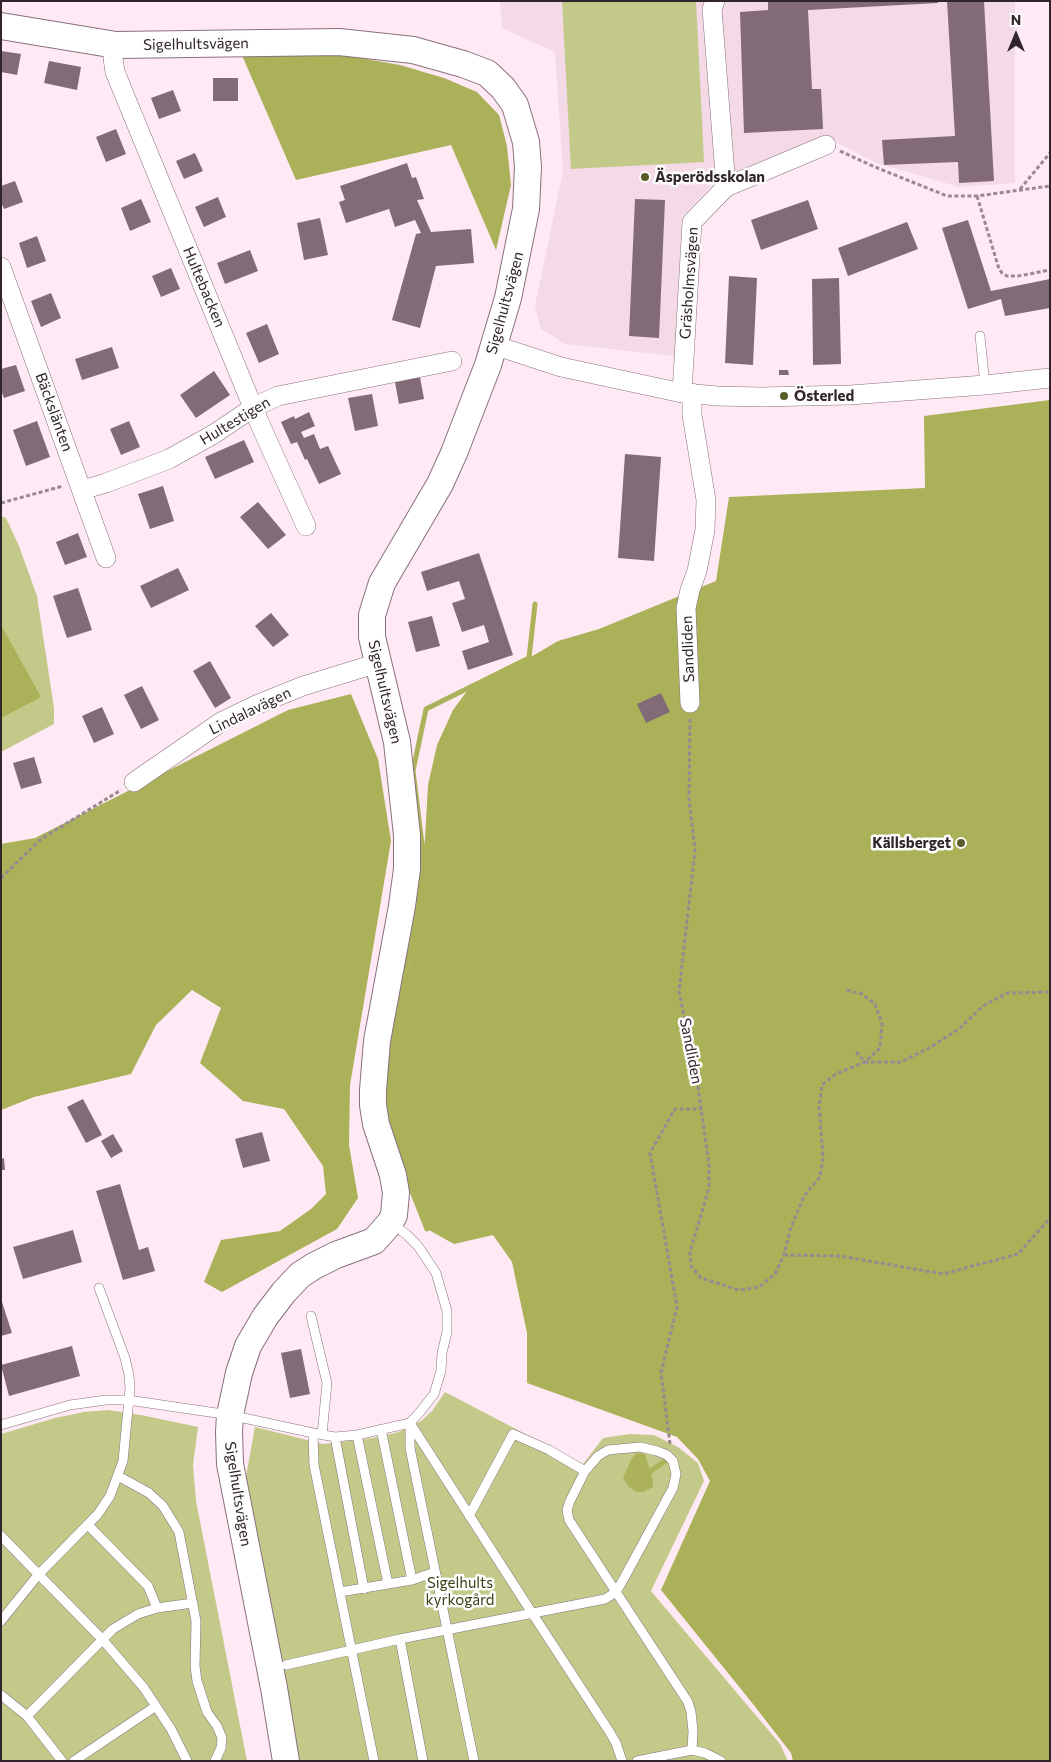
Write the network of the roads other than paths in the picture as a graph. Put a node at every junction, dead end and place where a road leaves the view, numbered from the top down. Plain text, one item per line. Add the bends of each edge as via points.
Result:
1 (715, 1) edge
2 (1, 26) edge
3 (116, 45) junction
4 (826, 145) road end
5 (726, 187) junction
6 (1, 267) edge
7 (980, 336) dead end
8 (494, 345) junction
9 (452, 361) dead end
10 (1050, 378) edge
11 (985, 385) junction
12 (687, 393) junction
13 (254, 407) junction
14 (81, 486) junction
15 (306, 526) dead end
16 (106, 558) dead end
17 (378, 664) junction
18 (690, 703) road end
19 (134, 782) road end
20 (390, 1223) junction
21 (99, 1288) dead end
22 (311, 1316) dead end
23 (128, 1400) junction
24 (230, 1415) junction
25 (410, 1422) junction
26 (1, 1425) edge
27 (381, 1429) junction
28 (318, 1434) junction
29 (357, 1435) junction
30 (335, 1437) junction
31 (585, 1471) junction
32 (118, 1476) junction
33 (469, 1516) junction
34 (88, 1525) junction
35 (1, 1536) edge
36 (435, 1572) junction
37 (38, 1575) junction
38 (412, 1580) junction
39 (388, 1584) junction
40 (364, 1589) junction
41 (340, 1592) junction
42 (616, 1592) junction
43 (194, 1603) junction
44 (157, 1608) junction
45 (532, 1614) junction
46 (1, 1622) edge
47 (446, 1630) junction
48 (102, 1639) junction
49 (400, 1639) junction
50 (351, 1650) junction
51 (286, 1664) dead end
52 (1, 1695) edge
53 (156, 1706) junction
54 (27, 1716) junction
55 (692, 1750) junction
56 (62, 1761) edge
57 (74, 1761) edge
58 (187, 1761) edge
59 (215, 1761) edge
60 (286, 1761) edge
61 (374, 1761) edge
62 (423, 1761) edge
63 (474, 1761) edge
64 (622, 1761) edge
65 (637, 1761) edge
66 (721, 1761) edge

1 - 5 street via 712,9
2 - 3 street, Sigelhultsvägen
3 - 8 street, Sigelhultsvägen via 339,42 413,50 487,73 515,105 526,142 528,166 519,252
3 - 13 street, Hultebacken via 113,58 115,72
4 - 5 street, Gräsholmsvägen
5 - 12 street, Gräsholmsvägen via 692,222
6 - 14 street, Bäckslänten
7 - 11 lane
8 - 12 street via 561,367
8 - 17 street, Sigelhultsvägen via 440,484 374,602 371,627
9 - 13 street, Hultestigen via 278,396
10 - 11 street
11 - 12 street via 850,395 761,397
12 - 18 street, Sandliden via 706,500 705,530 686,608
13 - 14 street, Hultestigen via 214,434 169,458 106,483
13 - 15 street, Hultebacken
14 - 16 street, Bäckslänten
17 - 19 street, Lindalavägen via 302,686 256,705 221,722
17 - 20 street, Sigelhultsvägen via 397,742 407,835 407,869 377,1041 373,1090 376,1124 396,1194
20 - 24 street, Sigelhultsvägen via 374,1241 314,1266 284,1292 248,1346
20 - 25 lane via 418,1246 436,1273 447,1311 441,1371 434,1394
21 - 23 lane via 125,1358 130,1388
22 - 28 lane via 327,1383
23 - 24 lane
23 - 26 lane via 70,1405
23 - 32 lane via 123,1461
24 - 28 lane
24 - 60 street, Sigelhultsvägen via 230,1464
25 - 27 lane
25 - 33 lane
25 - 36 lane via 410,1448
27 - 29 lane
27 - 38 lane
28 - 30 lane
28 - 41 lane via 314,1465
29 - 30 lane
29 - 39 lane
30 - 40 lane
31 - 33 lane via 513,1434
31 - 42 lane via 567,1510 569,1520
31 - 42 lane via 598,1456 616,1448 657,1450 673,1461 676,1474 673,1488
32 - 34 lane via 110,1496
32 - 43 lane via 149,1493 172,1517 179,1532
33 - 45 lane
34 - 37 lane
34 - 44 lane via 148,1586
35 - 37 lane
36 - 38 lane
36 - 47 lane
37 - 46 lane
37 - 48 lane
38 - 39 lane
39 - 40 lane
40 - 41 lane
41 - 50 lane
42 - 45 lane via 605,1599
42 - 55 lane via 688,1702 693,1731
43 - 44 lane
43 - 59 lane via 197,1681 207,1712 222,1738
44 - 48 lane via 127,1620
45 - 47 lane
45 - 64 lane via 610,1731
47 - 49 lane
47 - 63 lane
48 - 53 lane
48 - 54 lane
49 - 50 lane
49 - 62 lane
50 - 51 lane
50 - 61 lane
52 - 54 lane
53 - 57 lane
53 - 58 lane
54 - 56 lane
55 - 65 lane
55 - 66 lane

